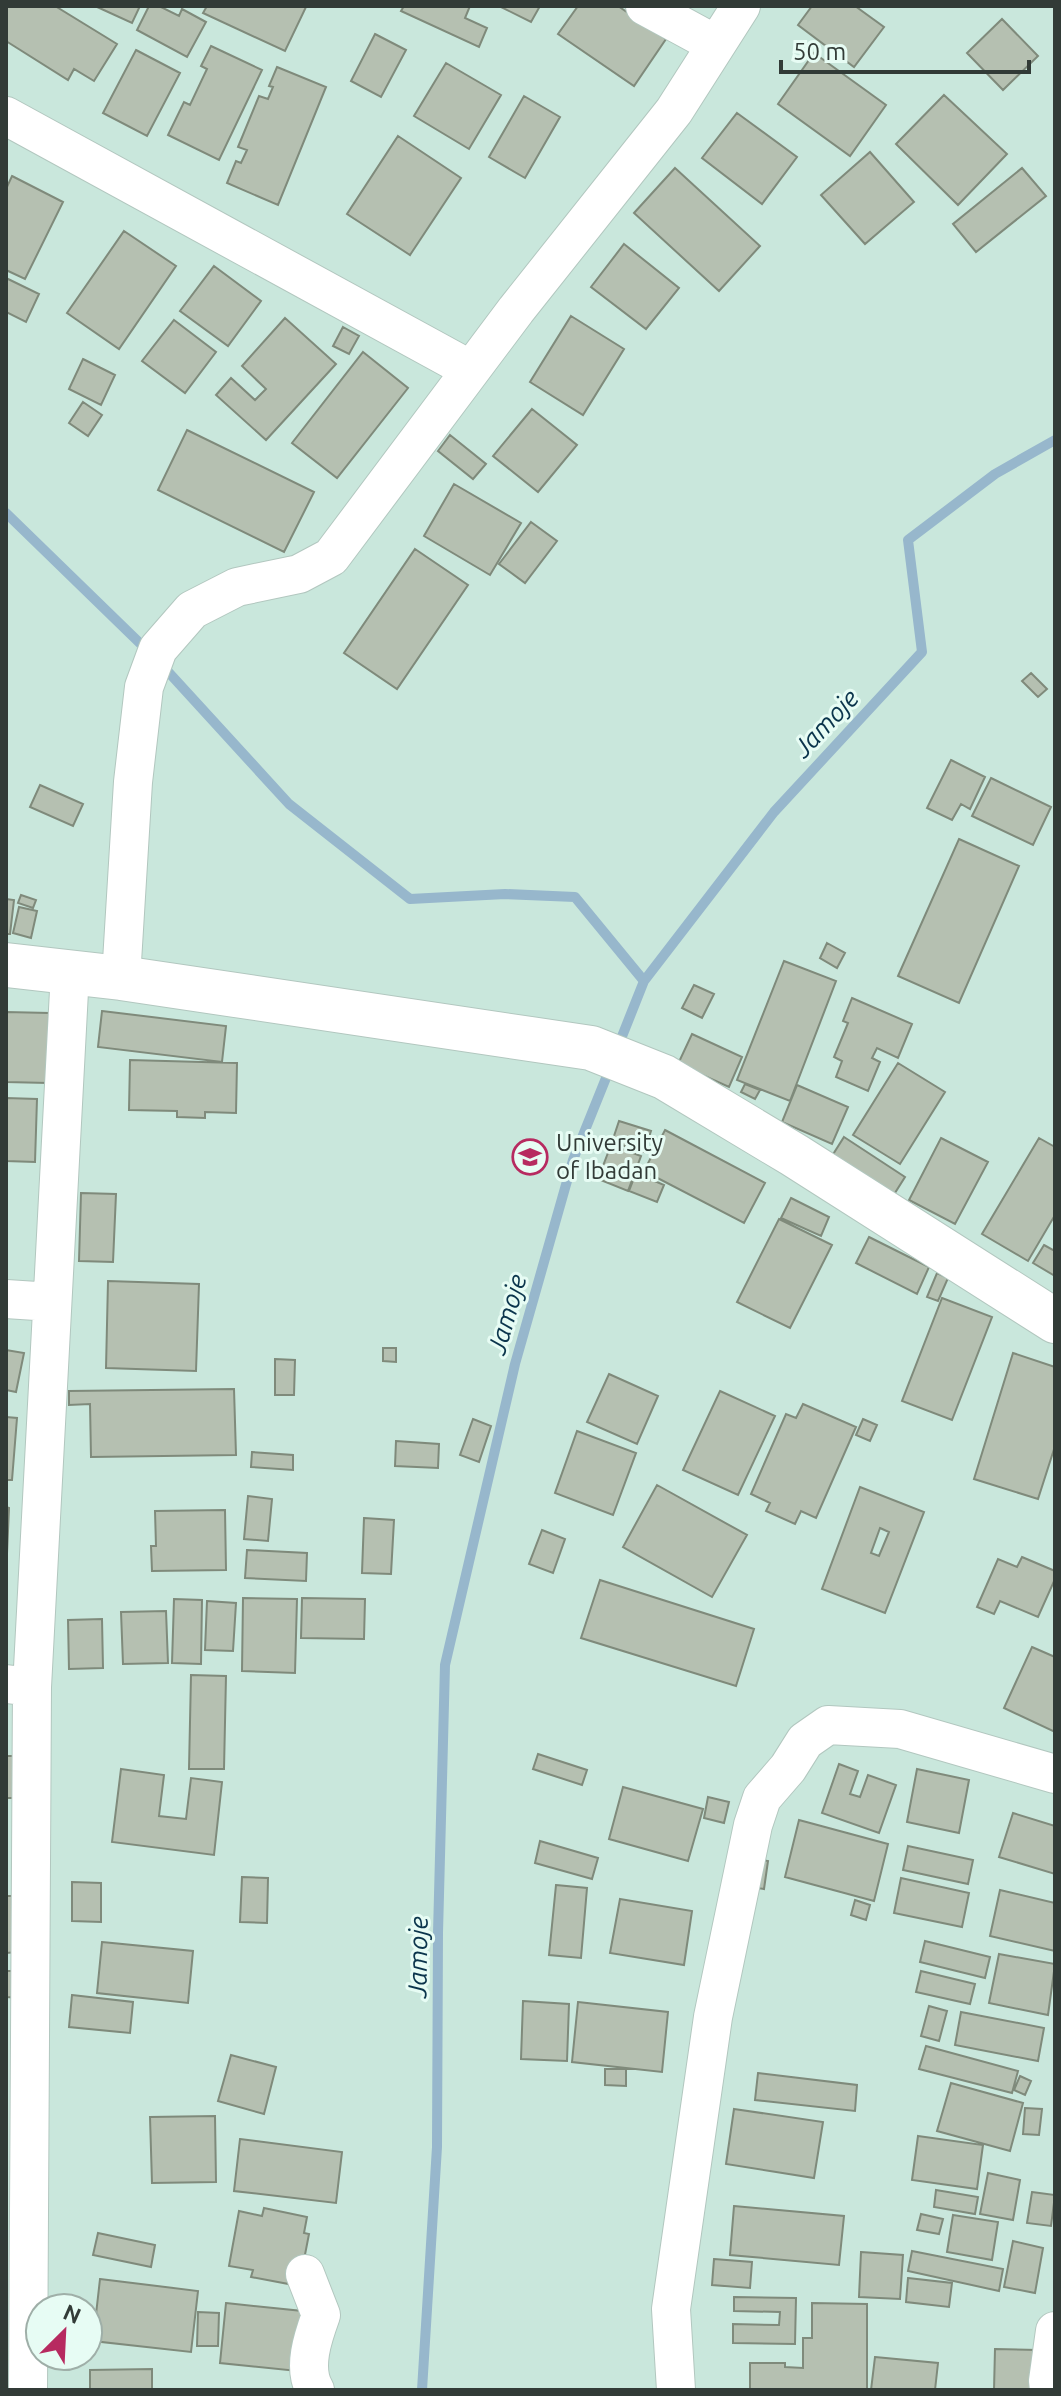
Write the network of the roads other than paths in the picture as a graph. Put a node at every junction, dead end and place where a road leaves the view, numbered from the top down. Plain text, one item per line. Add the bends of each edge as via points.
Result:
1 (645, 6) edge
2 (741, 6) edge
3 (715, 44) junction
4 (6, 116) edge
5 (471, 370) junction
6 (6, 965) edge
7 (70, 972) junction
8 (121, 978) junction
9 (6, 1299) edge
10 (52, 1302) junction
11 (1055, 1321) edge
12 (19, 1686) edge
13 (1055, 1774) edge
14 (305, 2274) dead end
15 (1055, 2331) edge
16 (28, 2390) edge
17 (315, 2390) edge
18 (676, 2390) edge
19 (1049, 2390) edge

1 - 3 street
2 - 3 street
3 - 5 street via 674,111
4 - 5 street
5 - 8 street via 331,557 299,574 237,587 192,610 158,649 144,687 133,782
6 - 7 street
7 - 8 street
7 - 10 street
8 - 11 street via 575,1044 664,1077
9 - 10 street
10 - 12 street
12 - 16 street
13 - 18 street via 900,1729 828,1725 805,1741 762,1798 713,2017 671,2309
14 - 17 street via 321,2315 310,2346
15 - 19 street

